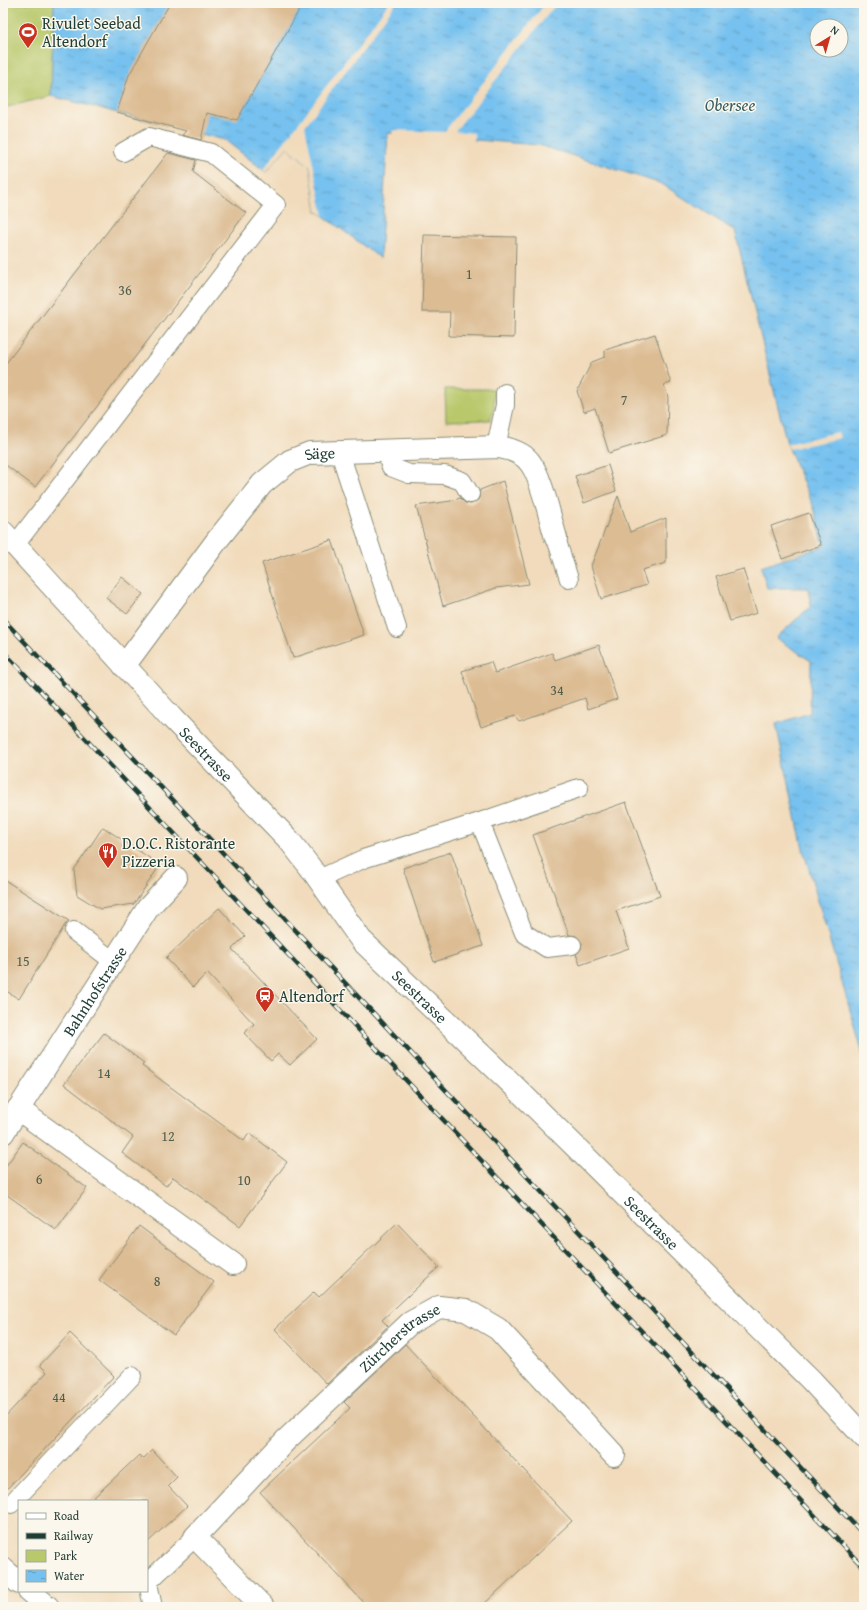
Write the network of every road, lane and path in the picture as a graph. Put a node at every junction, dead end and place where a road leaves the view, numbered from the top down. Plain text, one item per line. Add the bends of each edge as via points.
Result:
1 (123, 152) dead end
2 (505, 392) dead end
3 (496, 447) junction
4 (385, 451) junction
5 (340, 453) junction
6 (470, 494) dead end
7 (556, 538) joint
8 (9, 539) edge
9 (569, 579) dead end
10 (397, 628) dead end
11 (124, 666) junction
12 (579, 788) dead end
13 (480, 822) junction
14 (176, 878) dead end
15 (319, 879) junction
16 (74, 931) dead end
17 (572, 945) dead end
18 (113, 961) junction
19 (18, 1109) junction
20 (3, 1133) edge
21 (233, 1264) dead end
22 (132, 1376) dead end
23 (864, 1437) edge
24 (614, 1455) dead end
25 (6, 1504) edge
26 (195, 1537) junction
27 (3, 1569) edge
28 (18, 1582) edge
29 (148, 1583) edge
30 (30, 1592) edge
31 (48, 1607) edge
32 (153, 1607) edge
33 (263, 1607) edge

1 - 8 lane via 149,137 212,153 276,205
2 - 3 lane via 505,405
3 - 4 street, Säge
3 - 7 street, Säge via 510,450 531,463
4 - 5 street, Säge
4 - 6 lane via 391,467 409,474 445,474 462,481
5 - 10 lane
5 - 11 street, Säge via 310,453 290,461 262,484
7 - 9 lane
8 - 11 street, Seestrasse
11 - 15 street, Seestrasse via 289,840
12 - 13 lane
13 - 15 lane via 363,859
13 - 17 lane via 524,933 547,948
14 - 18 street, Bahnhofstrasse via 148,908
15 - 23 street, Seestrasse via 360,940 512,1084 811,1380
16 - 18 lane
18 - 19 street, Bahnhofstrasse
19 - 20 street, Bahnhofstrasse
19 - 21 street
22 - 25 lane
24 - 26 street, Zürcherstrasse via 498,1329 466,1310 439,1307 410,1323 286,1440
26 - 29 lane, Zürcherstrasse
26 - 33 street
27 - 28 street
29 - 32 lane
30 - 31 street

